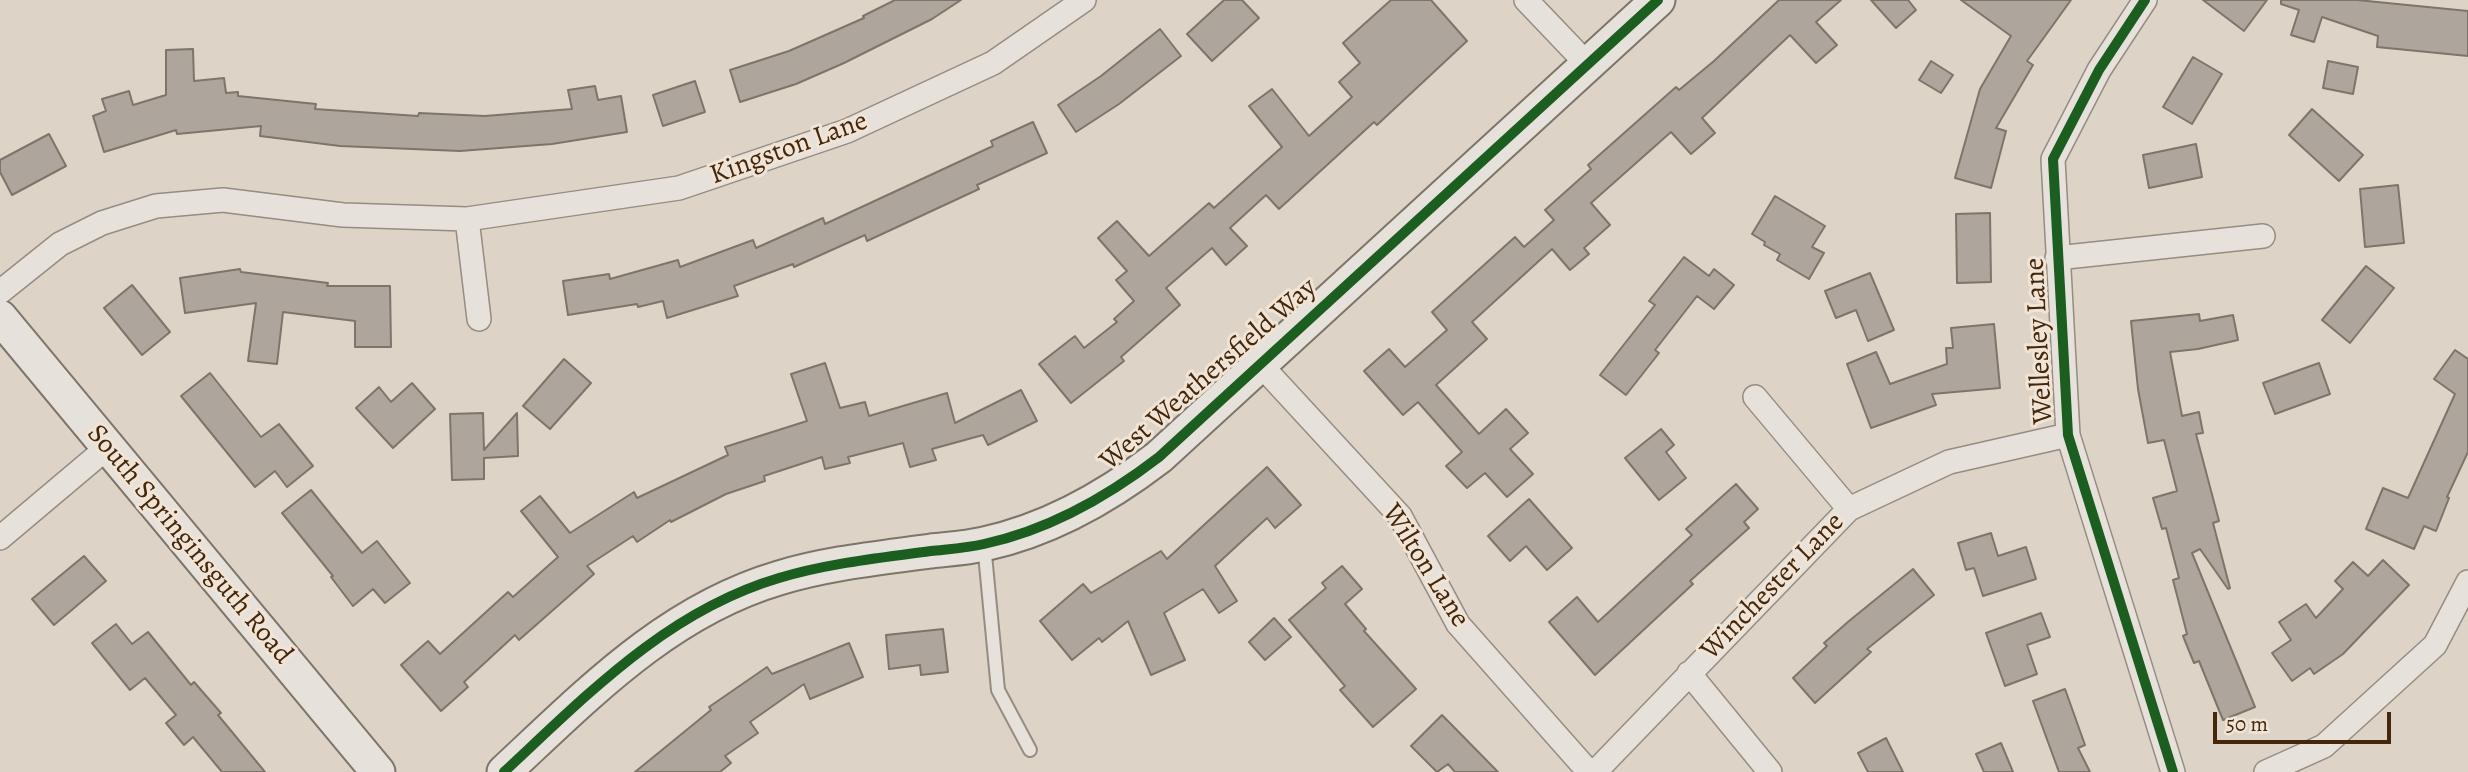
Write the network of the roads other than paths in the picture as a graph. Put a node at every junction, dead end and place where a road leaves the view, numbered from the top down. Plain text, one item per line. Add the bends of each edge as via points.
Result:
1 (1084, 0) edge
2 (1526, 0) edge
3 (1658, 0) edge
4 (2145, 0) edge
5 (1588, 65) junction
6 (467, 219) junction
7 (2263, 236) dead end
8 (2057, 257) junction
9 (0, 292) edge
10 (0, 317) edge
11 (479, 319) dead end
12 (1259, 363) junction
13 (1755, 397) dead end
14 (2068, 435) junction
15 (108, 447) junction
16 (1849, 509) junction
17 (0, 538) edge
18 (984, 544) junction
19 (2468, 582) edge
20 (1689, 673) junction
21 (1030, 750) dead end
22 (378, 772) edge
23 (504, 772) edge
24 (1589, 772) edge
25 (1595, 772) edge
26 (1770, 772) edge
27 (2173, 772) edge
28 (2266, 772) edge

1 - 6 street, Kingston Lane via 993,63 847,131 679,188
2 - 5 street
3 - 5 street, West Weathersfield Way
4 - 8 street, Wellesley Lane via 2099,70 2053,159
5 - 12 street, West Weathersfield Way
6 - 9 street, Kingston Lane via 343,215 223,200 156,206 103,223 60,244
6 - 11 street
7 - 8 street
8 - 14 street, Wellesley Lane
10 - 15 street, South Springinsguth Road
12 - 18 street, West Weathersfield Way via 1130,479 1067,515
12 - 24 street, Wilton Lane via 1400,516 1458,624
13 - 16 street
14 - 16 street, Winchester Lane via 1949,462
14 - 27 street, Wellesley Lane
15 - 17 street
15 - 22 street, South Springinsguth Road
16 - 20 street, Winchester Lane
18 - 21 lane via 998,690
18 - 23 street, West Weathersfield Way via 817,568 778,578 706,608 614,671
19 - 28 street via 2435,645 2324,746
20 - 25 street, Winchester Lane
20 - 26 street

